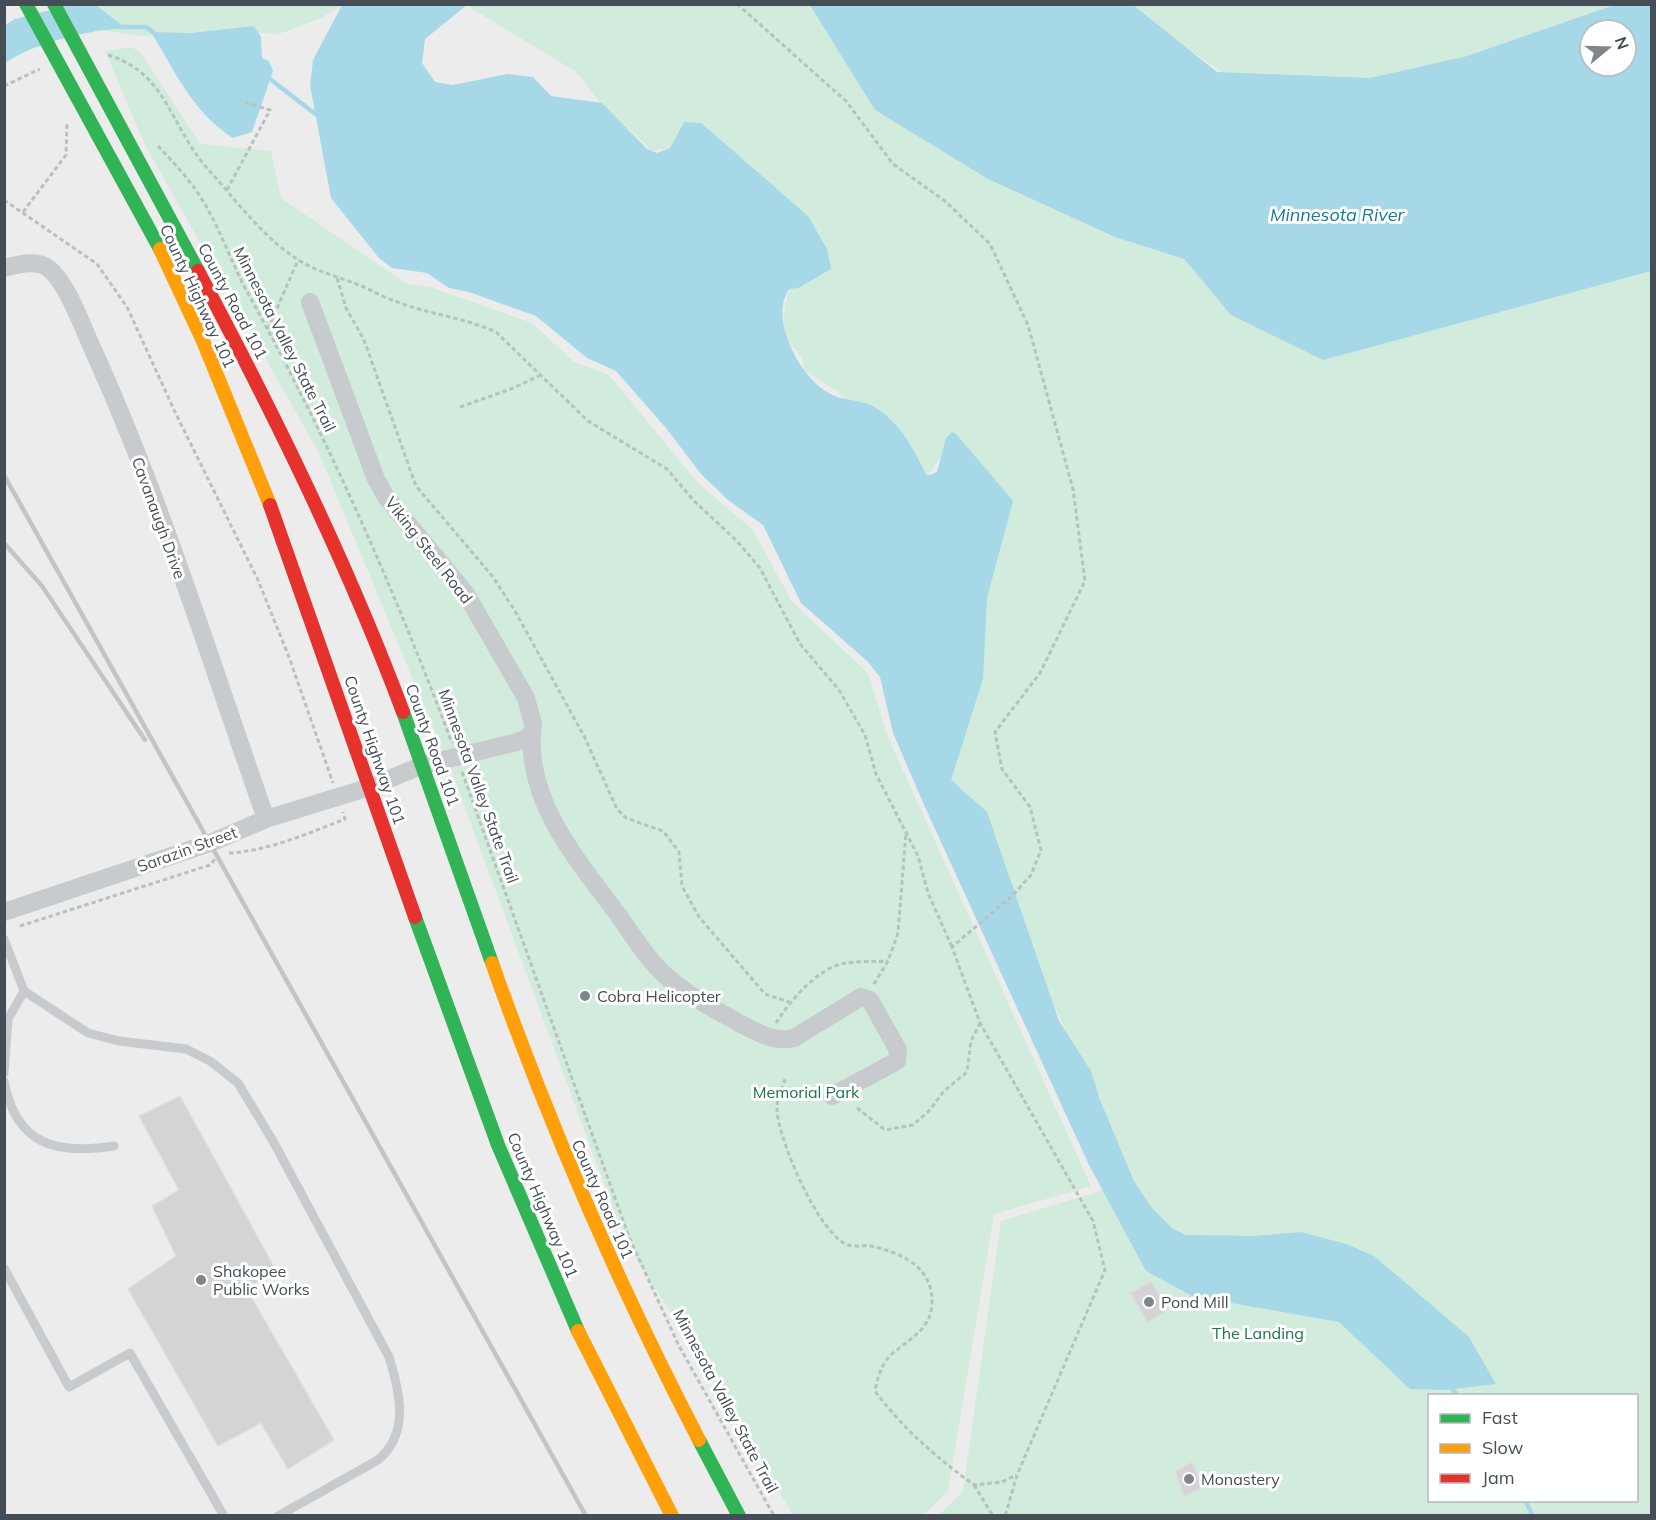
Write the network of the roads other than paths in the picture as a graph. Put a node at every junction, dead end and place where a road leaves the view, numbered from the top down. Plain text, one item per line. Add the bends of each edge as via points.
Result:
1 (26, 4) edge
2 (54, 4) edge
3 (4, 268) edge
4 (310, 302) dead end
5 (532, 735) junction
6 (423, 765) junction
7 (370, 787) junction
8 (266, 819) junction
9 (4, 912) edge
10 (4, 939) edge
11 (24, 991) junction
12 (4, 1073) edge
13 (4, 1081) edge
14 (832, 1096) dead end
15 (114, 1146) dead end
16 (4, 1268) edge
17 (224, 1515) edge
18 (278, 1515) edge
19 (672, 1515) edge
20 (740, 1515) edge

1 - 7 main road, County Highway 101 via 139,208 203,342 262,488
2 - 6 main road, County Road 101 via 253,375 307,485 365,616
3 - 8 street, Cavanaugh Drive via 36,263 48,267 79,318 111,388 153,500
4 - 5 street, Viking Steel Road via 376,478 386,497 466,594 526,698
5 - 6 street
5 - 14 street, Viking Steel Road via 535,776 548,812 645,954 668,978 696,999 767,1037 783,1040 794,1038 866,997 870,1000 898,1050 897,1061
6 - 7 street
6 - 20 main road, County Road 101 via 563,1151 666,1377
7 - 8 street, Sarazin Street
7 - 19 main road, County Highway 101 via 465,1056 532,1226 600,1374
8 - 9 street, Sarazin Street via 210,843
10 - 11 lane
11 - 12 lane via 8,1019
11 - 18 lane via 88,1033 186,1049 210,1061 238,1083 389,1357 400,1405 399,1428 390,1449 378,1460
13 - 15 lane via 9,1104 38,1141 82,1151
16 - 17 lane via 69,1387 130,1353

